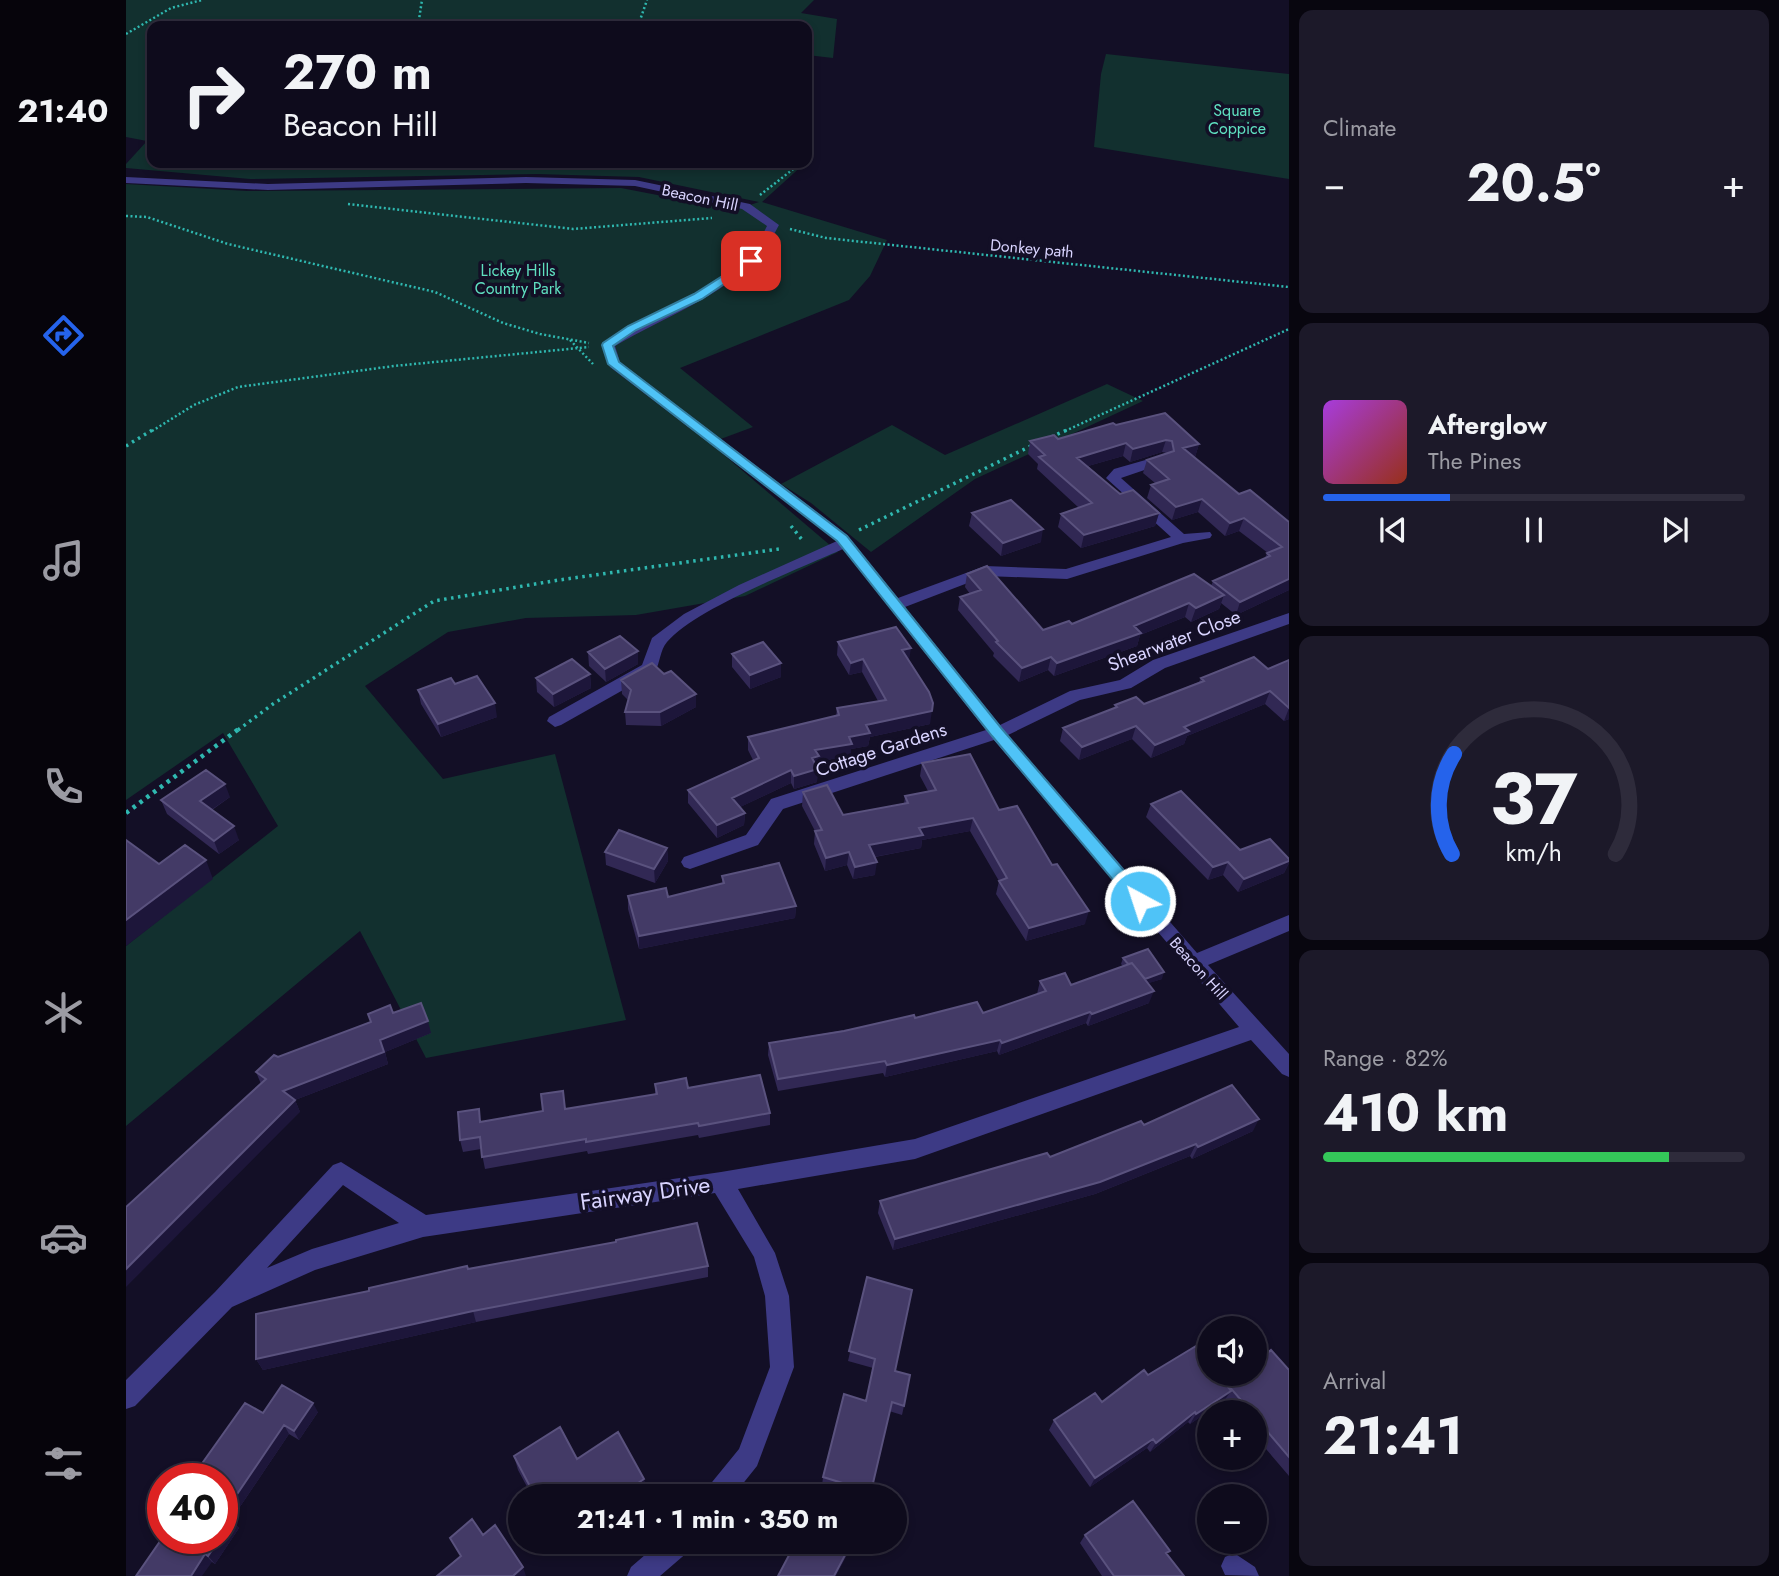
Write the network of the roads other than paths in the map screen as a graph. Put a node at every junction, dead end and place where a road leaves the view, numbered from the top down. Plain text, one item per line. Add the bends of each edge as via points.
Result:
1 (126, 180) edge
2 (1163, 459) edge
3 (1205, 535) dead end
4 (1181, 540) junction
5 (844, 541) junction
6 (894, 605) junction
7 (1289, 618) edge
8 (555, 721) dead end
9 (997, 733) junction
10 (690, 862) dead end
11 (1289, 923) edge
12 (1194, 963) junction
13 (1255, 1030) junction
14 (1289, 1068) edge
15 (721, 1182) junction
16 (423, 1226) junction
17 (223, 1300) junction
18 (126, 1397) edge
19 (727, 1484) edge
20 (666, 1554) edge
21 (640, 1576) edge

1 - 5 street, Beacon Hill via 268,187 526,180 635,183 746,206 773,225 770,238 751,261 698,297 607,345 614,364
2 - 4 street via 1113,478
3 - 4 street
4 - 6 street via 1067,574 985,571
5 - 6 street, Beacon Hill
5 - 8 street via 677,624 659,640 649,668
6 - 9 street, Beacon Hill
7 - 9 street, Shearwater Close via 1159,664 1125,684 1076,695
9 - 10 street, Cottage Gardens via 777,804 752,840
9 - 12 street, Beacon Hill
11 - 12 street
12 - 13 street, Beacon Hill
13 - 14 street, Beacon Hill
13 - 15 street, Fairway Drive via 915,1149
15 - 16 street, Fairway Drive
15 - 19 street via 764,1253 777,1296 782,1367 748,1457
16 - 17 street, Fairway Drive via 312,1260
16 - 17 street via 341,1172
17 - 18 street
20 - 21 street

